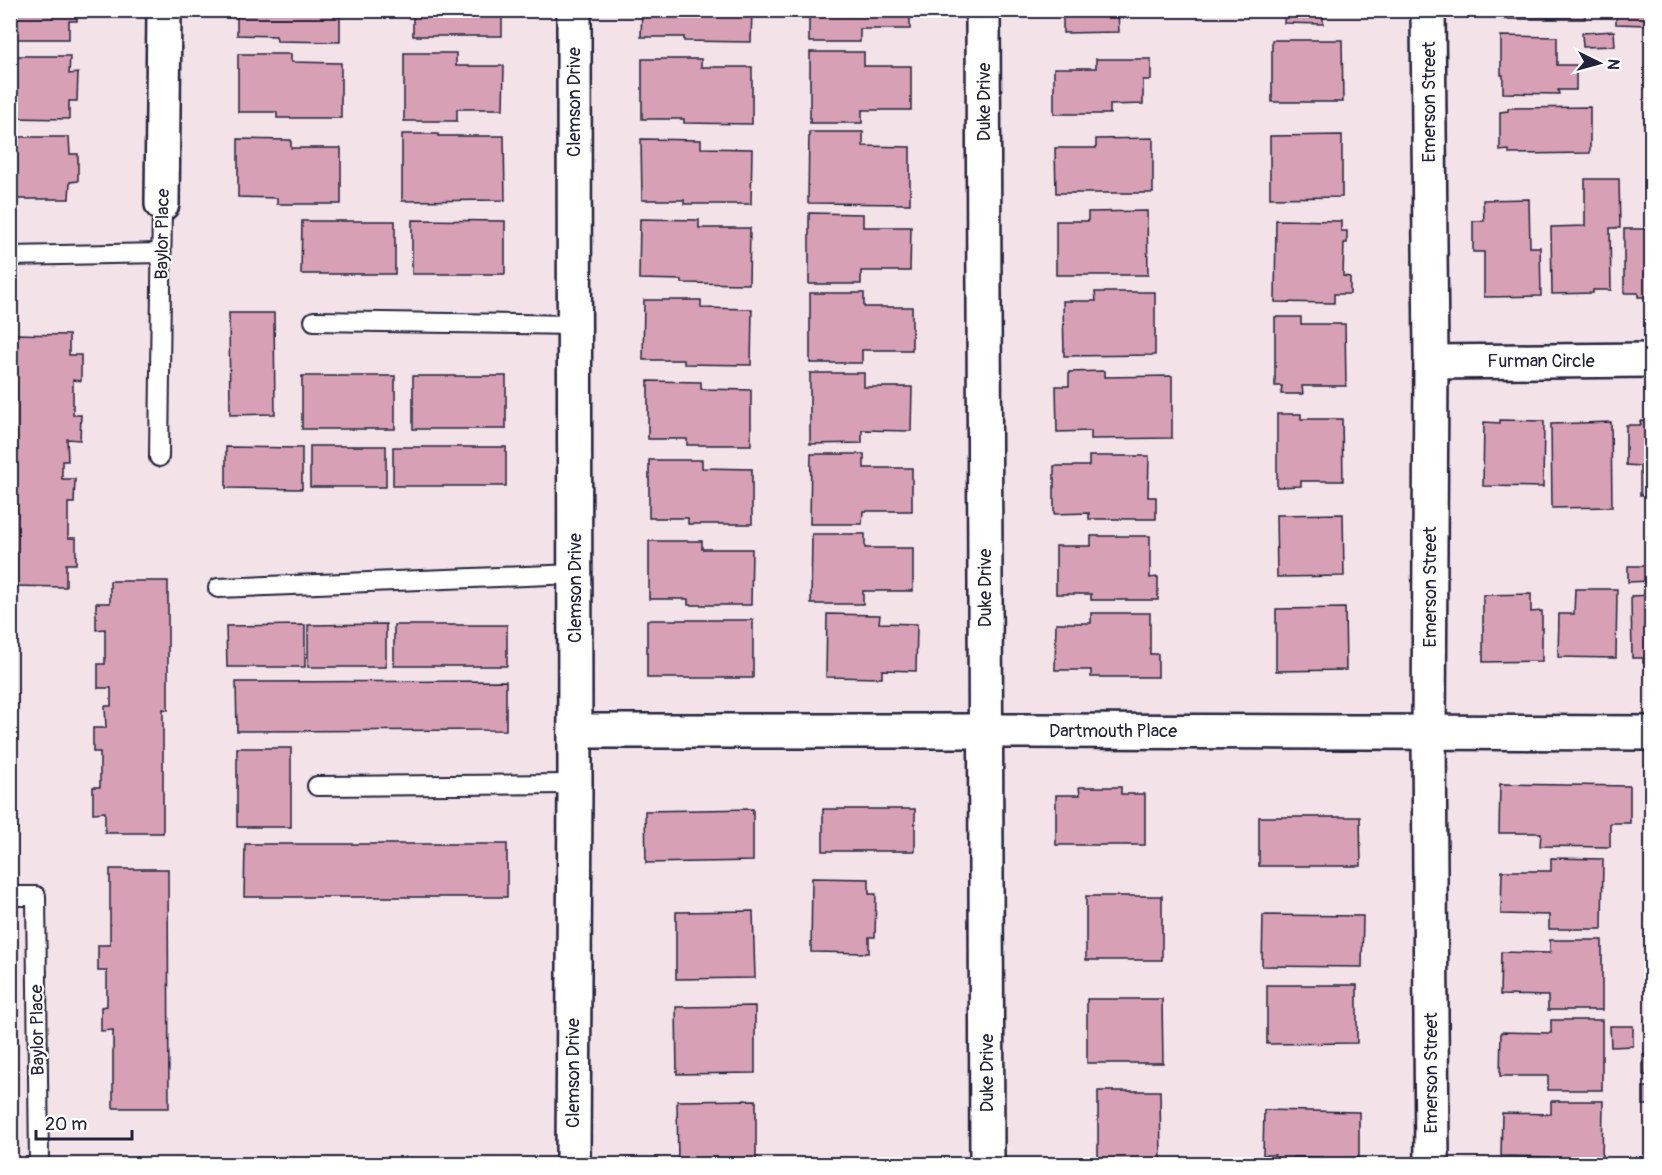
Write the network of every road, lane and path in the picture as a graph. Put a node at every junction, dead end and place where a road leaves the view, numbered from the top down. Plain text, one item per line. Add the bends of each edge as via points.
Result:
1 (164, 10) edge
2 (574, 10) edge
3 (983, 10) edge
4 (1428, 10) edge
5 (162, 204) joint
6 (161, 253) junction
7 (10, 256) edge
8 (314, 321) dead end
9 (575, 325) junction
10 (1652, 360) edge
11 (1431, 362) junction
12 (159, 457) dead end
13 (575, 574) junction
14 (218, 588) dead end
15 (575, 731) junction
16 (986, 731) junction
17 (1429, 733) junction
18 (1652, 733) edge
19 (575, 784) junction
20 (317, 786) dead end
21 (10, 896) edge
22 (39, 1164) edge
23 (573, 1164) edge
24 (987, 1164) edge
25 (1432, 1164) edge

1 - 5 street, Baylor Place
2 - 9 street, Clemson Drive
3 - 16 street, Duke Drive
4 - 11 street, Emerson Street
5 - 6 lane, Baylor Place
6 - 7 lane
6 - 12 lane, Baylor Place
8 - 9 lane
9 - 13 street, Clemson Drive
10 - 11 street, Furman Circle
11 - 17 street, Emerson Street
13 - 14 lane
13 - 15 street, Clemson Drive
15 - 16 street, Dartmouth Place
15 - 19 street, Clemson Drive
16 - 17 street, Dartmouth Place
16 - 24 street, Duke Drive
17 - 18 street, Dartmouth Place
17 - 25 street, Emerson Street
19 - 20 lane
19 - 23 street, Clemson Drive
21 - 22 lane, Baylor Place via 36,896

